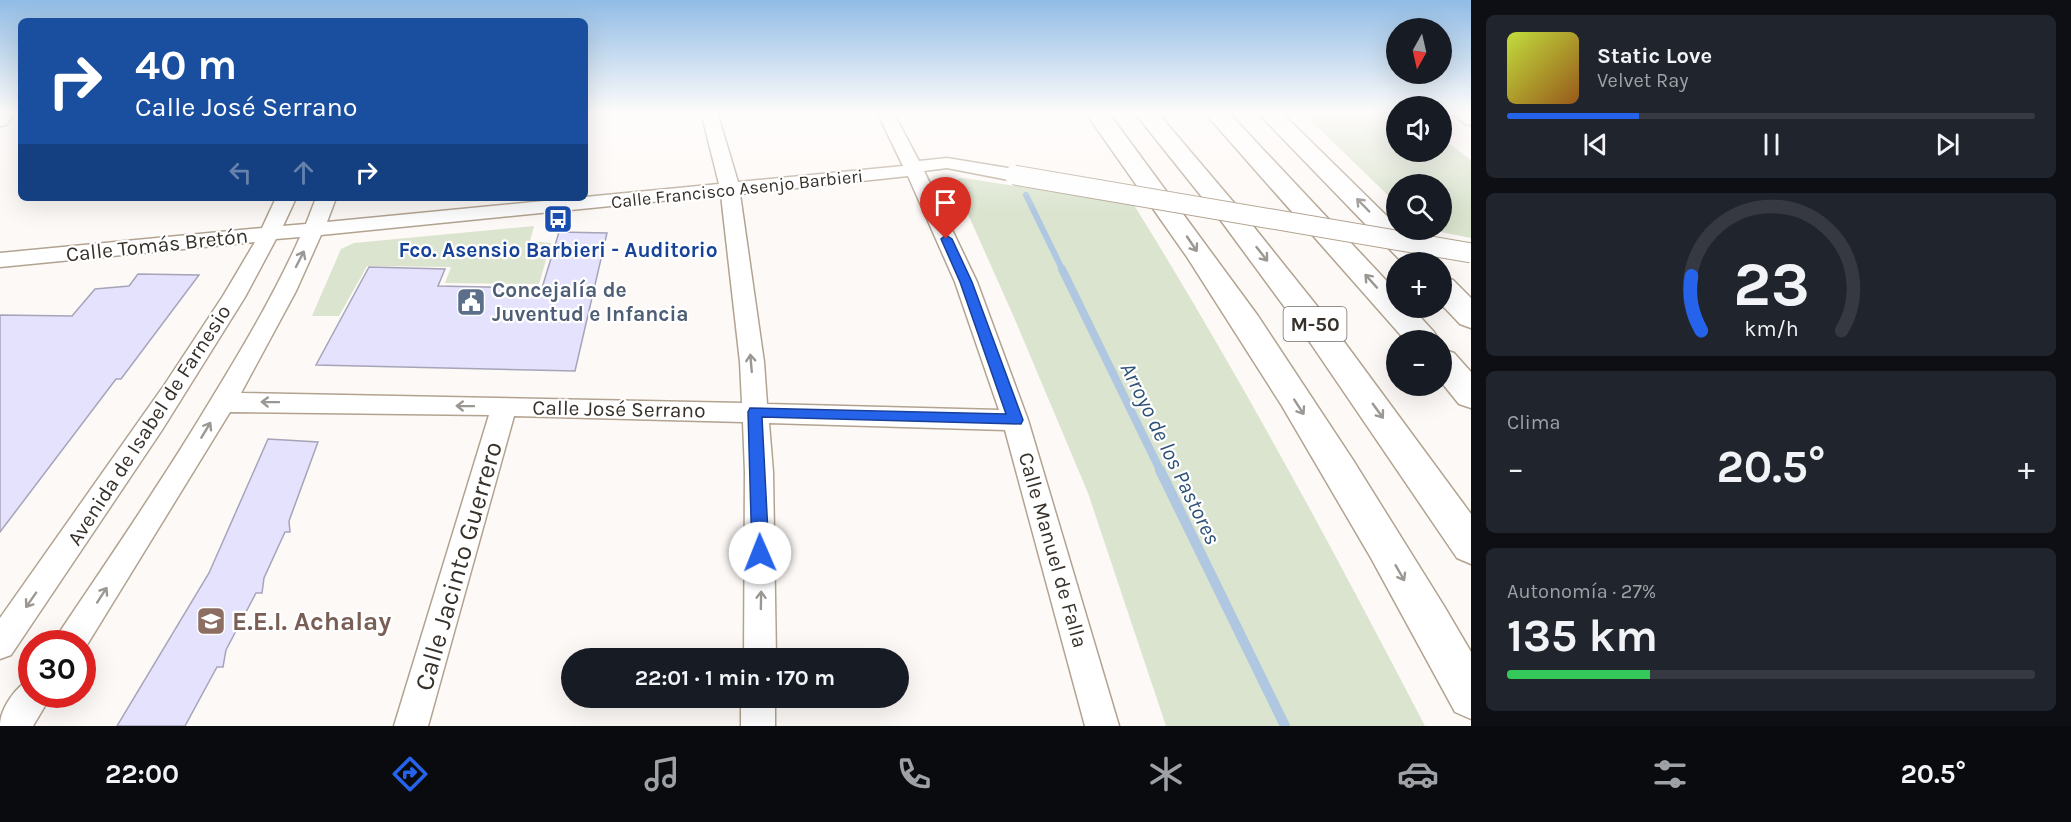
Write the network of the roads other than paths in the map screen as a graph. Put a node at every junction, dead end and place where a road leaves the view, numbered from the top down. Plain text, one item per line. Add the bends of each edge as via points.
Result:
1 (718, 146) edge
2 (903, 146) edge
3 (1121, 146) edge
4 (1175, 146) edge
5 (1247, 146) edge
6 (1302, 146) edge
7 (914, 168) junction
8 (730, 189) junction
9 (588, 200) edge
10 (284, 201) edge
11 (325, 201) edge
12 (569, 201) edge
13 (542, 203) edge
14 (315, 230) junction
15 (267, 234) junction
16 (1408, 252) edge
17 (1471, 253) edge
18 (0, 260) edge
19 (1452, 297) edge
20 (1471, 317) edge
21 (1415, 330) edge
22 (1452, 373) edge
23 (1471, 395) edge
24 (223, 402) junction
25 (504, 406) junction
26 (755, 412) junction
27 (1015, 420) junction
28 (1471, 546) edge
29 (79, 630) edge
30 (0, 644) edge
31 (759, 648) edge
32 (1471, 696) edge
33 (25, 708) edge
34 (758, 708) edge
35 (13, 726) edge
36 (411, 726) edge
37 (758, 726) edge
38 (1102, 726) edge

1 - 8 street
2 - 7 street, Calle Manuel de Falla
3 -> 32 highway via 1181,227 1329,452
4 -> 28 highway, M-50 via 1287,286 1397,436
21 -> 5 highway
16 -> 6 highway
7 - 8 street, Calle Francisco Asenjo Barbieri
7 - 17 street, Calle Francisco Asenjo Barbieri, bridge via 947,163
7 - 27 street, Calle Manuel de Falla via 966,282
8 - 9 street, Calle Francisco Asenjo Barbieri
26 -> 8 street
10 - 15 street, Avenida de Isabel de Farnesio
11 - 14 street
12 - 13 street, Calle Francisco Asenjo Barbieri
13 - 14 street, Calle Francisco Asenjo Barbieri
14 - 15 street, Calle Tomás Bretón
24 -> 14 street
15 - 18 street, Calle Tomás Bretón
15 -> 30 street, Avenida de Isabel de Farnesio via 249,271 181,381
19 - 20 highway
22 - 23 highway
25 -> 24 street, Calle José Serrano
29 -> 24 street
25 - 26 street, Calle José Serrano
25 - 36 street, Calle Jacinto Guerrero
26 - 27 street, Calle José Serrano
31 -> 26 street
27 - 38 street, Calle Manuel de Falla
33 - 35 street
34 - 37 street

